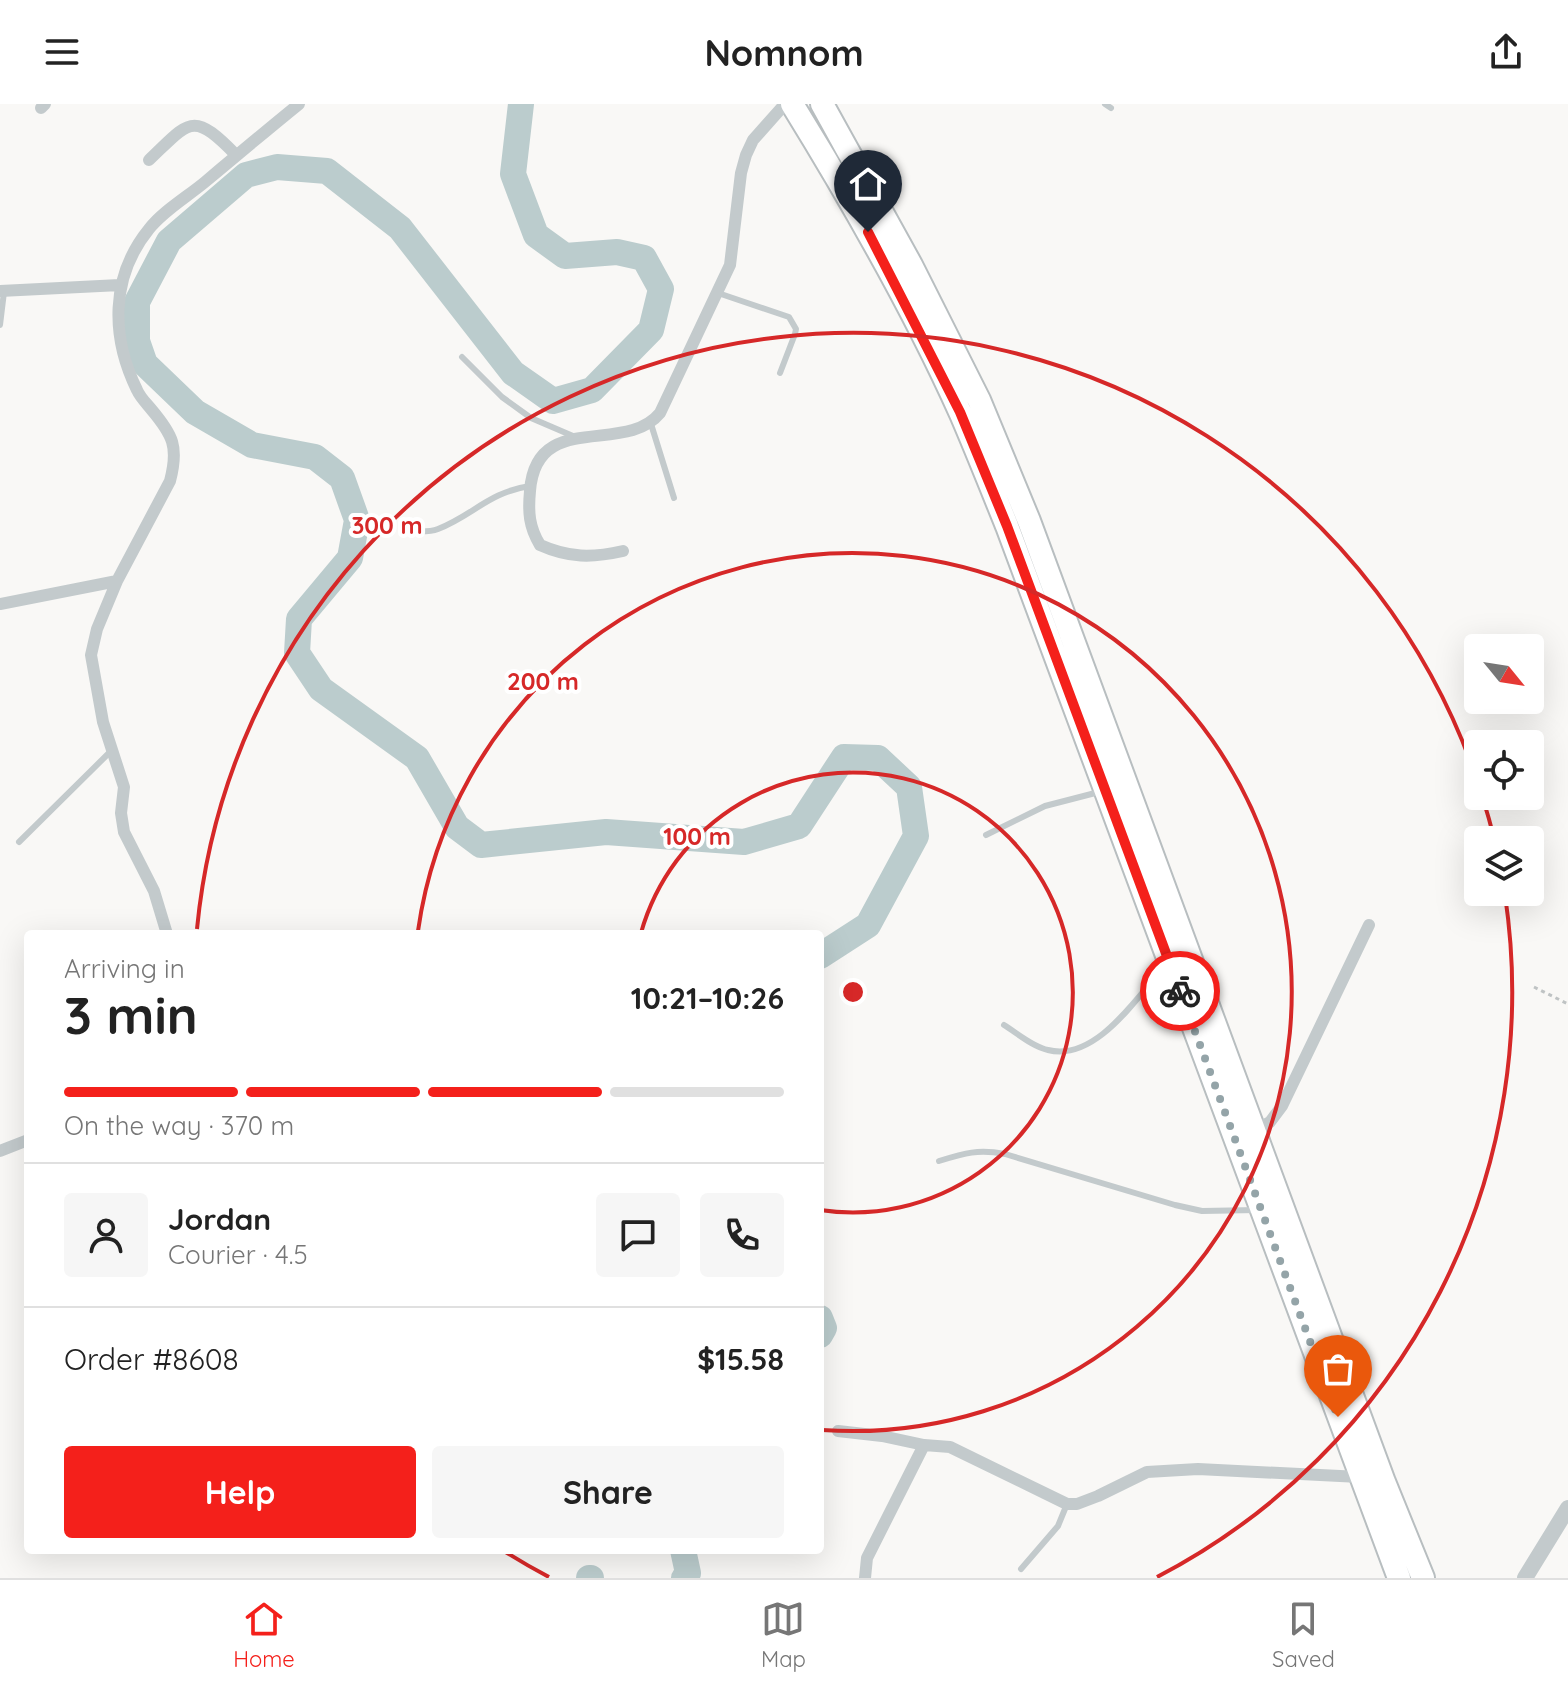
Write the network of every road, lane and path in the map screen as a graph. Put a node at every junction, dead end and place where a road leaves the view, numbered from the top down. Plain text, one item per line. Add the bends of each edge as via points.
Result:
1 (299, 104) edge
2 (785, 104) edge
3 (792, 104) edge
4 (822, 104) edge
5 (236, 155) junction
6 (149, 160) dead end
7 (120, 285) junction
8 (2, 292) edge
9 (718, 293) junction
10 (0, 325) edge
11 (462, 357) dead end
12 (780, 373) dead end
13 (651, 424) junction
14 (576, 438) junction
15 (530, 486) junction
16 (674, 498) dead end
17 (406, 531) dead end
18 (623, 551) dead end
19 (117, 581) junction
20 (0, 604) edge
21 (112, 750) junction
22 (1106, 791) junction
23 (986, 835) dead end
24 (19, 842) dead end
25 (1369, 925) dead end
26 (166, 930) edge
27 (1169, 961) junction
28 (1534, 987) dead end
29 (1568, 1004) edge
30 (1004, 1025) dead end
31 (1256, 1130) junction
32 (24, 1142) edge
33 (0, 1151) edge
34 (939, 1161) dead end
35 (1261, 1210) junction
36 (838, 1431) dead end
37 (924, 1445) junction
38 (1360, 1477) junction
39 (1067, 1504) junction
40 (1566, 1517) edge
41 (1021, 1569) dead end
42 (865, 1578) edge
43 (1399, 1578) edge
44 (1423, 1578) edge
45 (1525, 1578) edge

1 - 5 street
2 - 9 street via 746,155 730,265
3 - 22 highway via 841,183 960,412
4 - 31 highway via 979,400
5 - 6 street via 213,132 194,124
5 - 7 street via 150,228
7 - 8 street
7 - 19 street via 117,321 123,352 138,393 169,430 175,462
8 - 10 lane
9 - 12 lane via 789,317 796,329
9 - 13 street
11 - 14 lane via 531,418
13 - 14 street
13 - 16 lane
14 - 15 street via 560,441 540,458
15 - 17 lane via 492,498 435,531
15 - 18 street via 531,530 540,545 574,557
19 - 20 street
19 - 21 street via 91,655
21 - 24 lane
21 - 26 street via 124,787 124,832 154,891
22 - 23 lane via 1045,806
22 - 27 highway
25 - 31 street via 1282,1106
27 - 30 lane via 1088,1046 1044,1050
27 - 35 highway
28 - 29 path
31 - 44 highway
32 - 33 street
34 - 35 lane via 988,1151 1202,1211
35 - 38 highway
36 - 37 street
37 - 39 street via 950,1447
37 - 42 street via 867,1558
38 - 39 street via 1198,1469 1147,1472 1098,1496
38 - 43 highway
39 - 41 lane via 1058,1526
40 - 45 street

